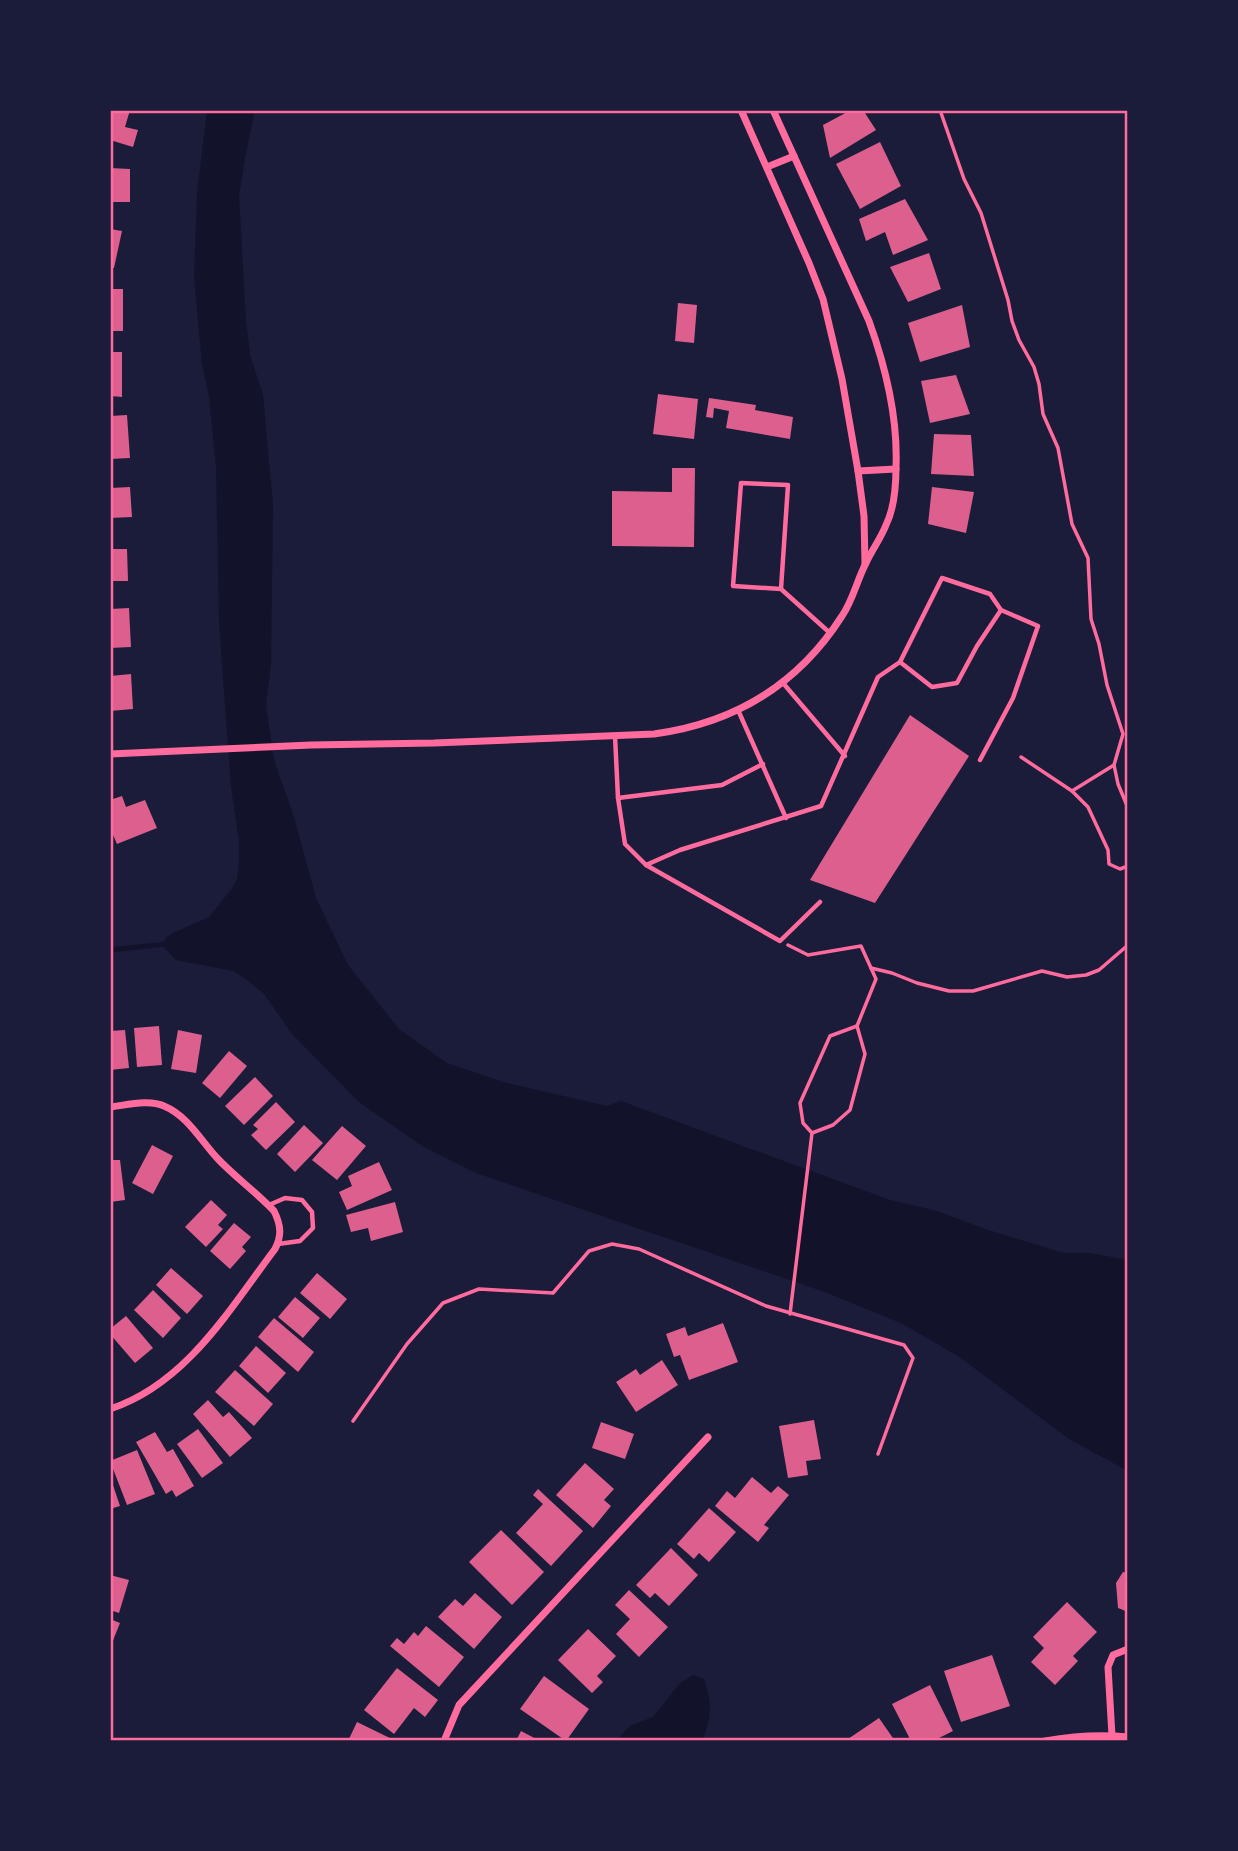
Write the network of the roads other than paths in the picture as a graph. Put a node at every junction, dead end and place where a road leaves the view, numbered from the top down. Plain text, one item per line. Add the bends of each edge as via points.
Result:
1 (741, 110) edge
2 (773, 110) edge
3 (794, 156) junction
4 (767, 167) junction
5 (896, 469) junction
6 (858, 471) junction
7 (865, 565) junction
8 (781, 589) junction
9 (1001, 610) junction
10 (830, 633) junction
11 (900, 662) junction
12 (783, 683) junction
13 (738, 710) junction
14 (615, 735) junction
15 (110, 754) edge
16 (845, 756) junction
17 (980, 760) dead end
18 (763, 764) junction
19 (618, 798) junction
20 (786, 818) junction
21 (646, 865) junction
22 (820, 902) dead end
23 (110, 1107) edge
24 (268, 1205) junction
25 (277, 1244) junction
26 (110, 1409) edge
27 (708, 1437) dead end
28 (1128, 1650) edge
29 (1112, 1735) junction
30 (1128, 1737) edge
31 (444, 1741) edge
32 (1045, 1741) edge

1 - 4 street
2 - 3 street
3 - 4 street
3 - 5 street via 878,347 890,398
4 - 6 street via 823,299
5 - 6 street
5 - 7 street via 888,523
6 - 7 street
7 - 10 street
8 - 8 lane via 788,485 741,483 733,586
8 - 10 lane
9 - 11 lane via 957,683 932,687
9 - 11 lane via 990,594 942,578
9 - 17 lane via 1038,626 1013,698
10 - 12 street
11 - 16 lane via 878,677
12 - 13 street
12 - 16 lane
13 - 14 street via 681,730
13 - 18 lane
14 - 15 street
14 - 19 lane
16 - 20 lane via 821,806
18 - 19 lane via 722,785
18 - 20 lane
19 - 21 lane via 625,844
20 - 21 lane
21 - 22 lane via 780,941
23 - 24 street via 162,1104 191,1126
24 - 25 street via 278,1220
24 - 25 lane via 285,1198 302,1200 312,1212 313,1228 300,1241
25 - 26 street via 187,1361 148,1392
27 - 31 street via 458,1705
28 - 29 street via 1113,1655 1108,1667
29 - 30 street
29 - 32 street

